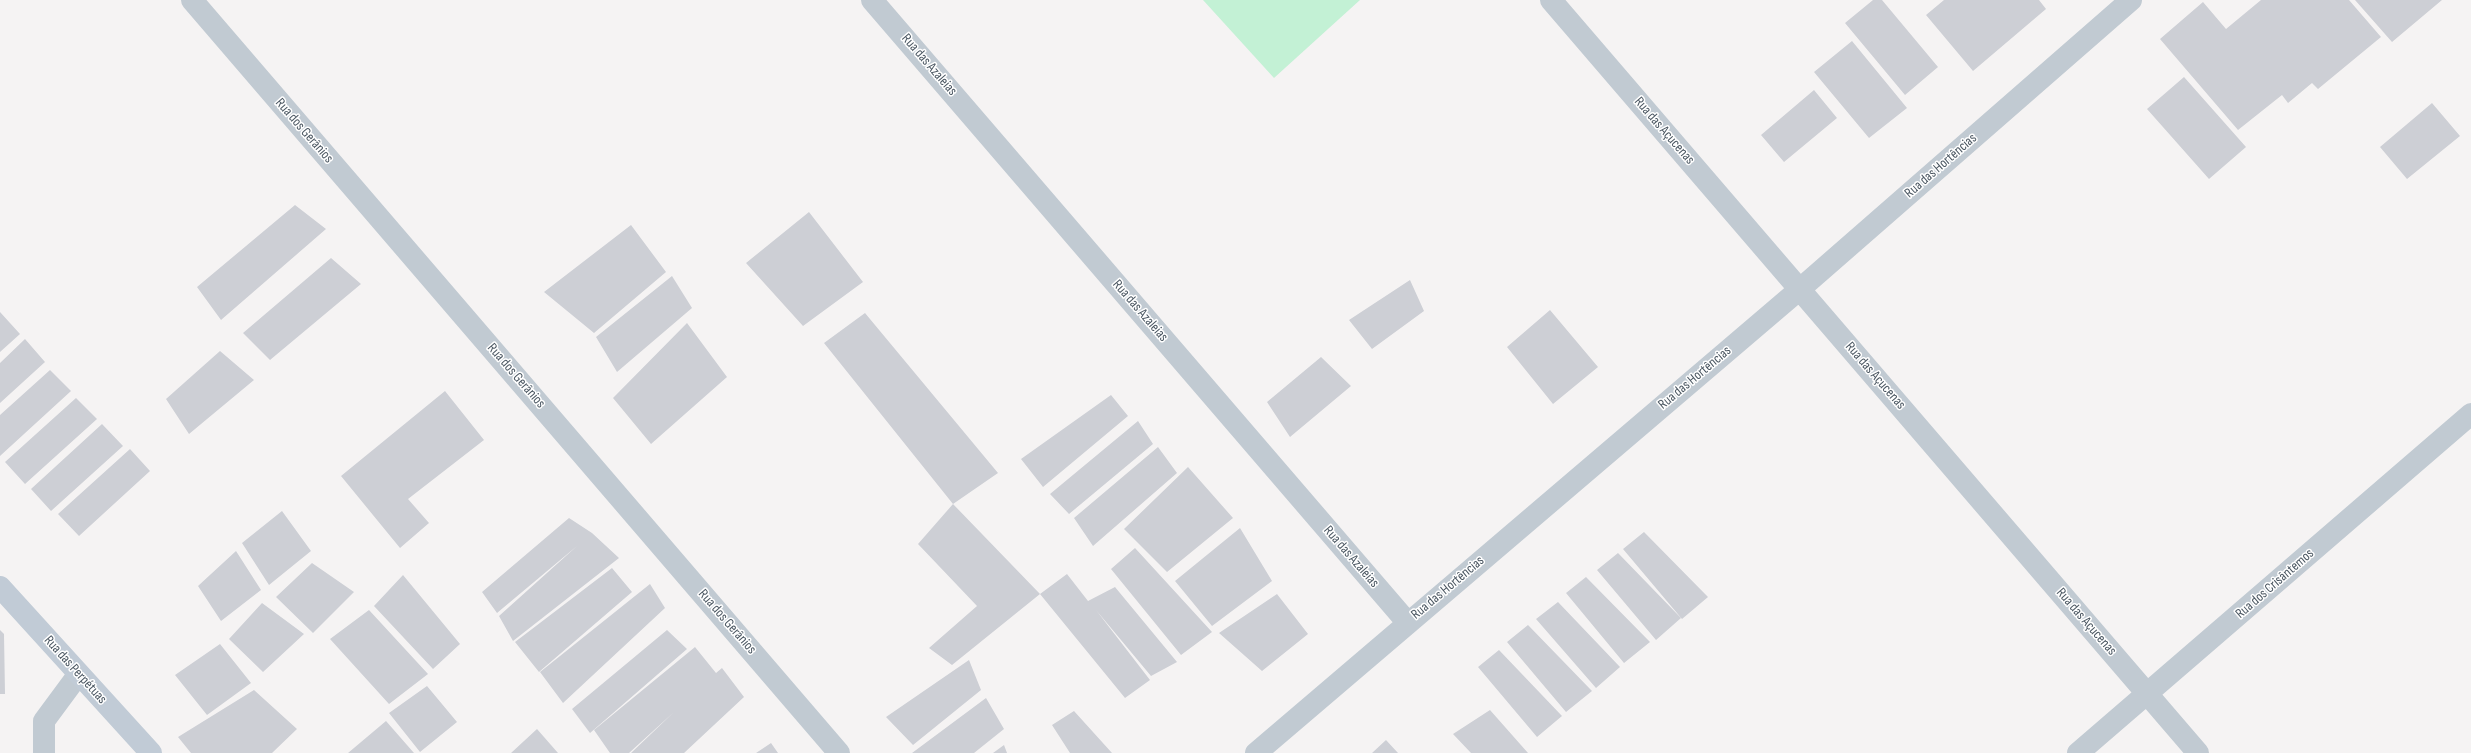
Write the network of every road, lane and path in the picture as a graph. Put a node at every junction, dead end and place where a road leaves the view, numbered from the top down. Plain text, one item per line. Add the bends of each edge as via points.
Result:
1 (192, 0) edge
2 (872, 0) edge
3 (1551, 0) edge
4 (2131, 0) edge
5 (1800, 289) junction
6 (2471, 414) edge
7 (0, 587) edge
8 (1407, 622) junction
9 (78, 675) junction
10 (2147, 694) junction
11 (44, 753) edge
12 (151, 753) edge
13 (839, 753) edge
14 (1256, 753) edge
15 (2078, 753) edge
16 (2198, 753) edge

1 - 13 street, Rua dos Gerânios
2 - 8 street, Rua das Azaleias
3 - 5 street, Rua das Açucenas
4 - 5 street, Rua das Hortências
5 - 8 street, Rua das Hortências
5 - 10 street, Rua das Açucenas
6 - 10 street, Rua dos Crisântemos
7 - 9 street, Rua das Perpétuas
8 - 14 street, Rua das Hortências
9 - 11 street via 44,720
9 - 12 street, Rua das Perpétuas
10 - 15 street, Rua dos Crisântemos
10 - 16 street, Rua das Açucenas

